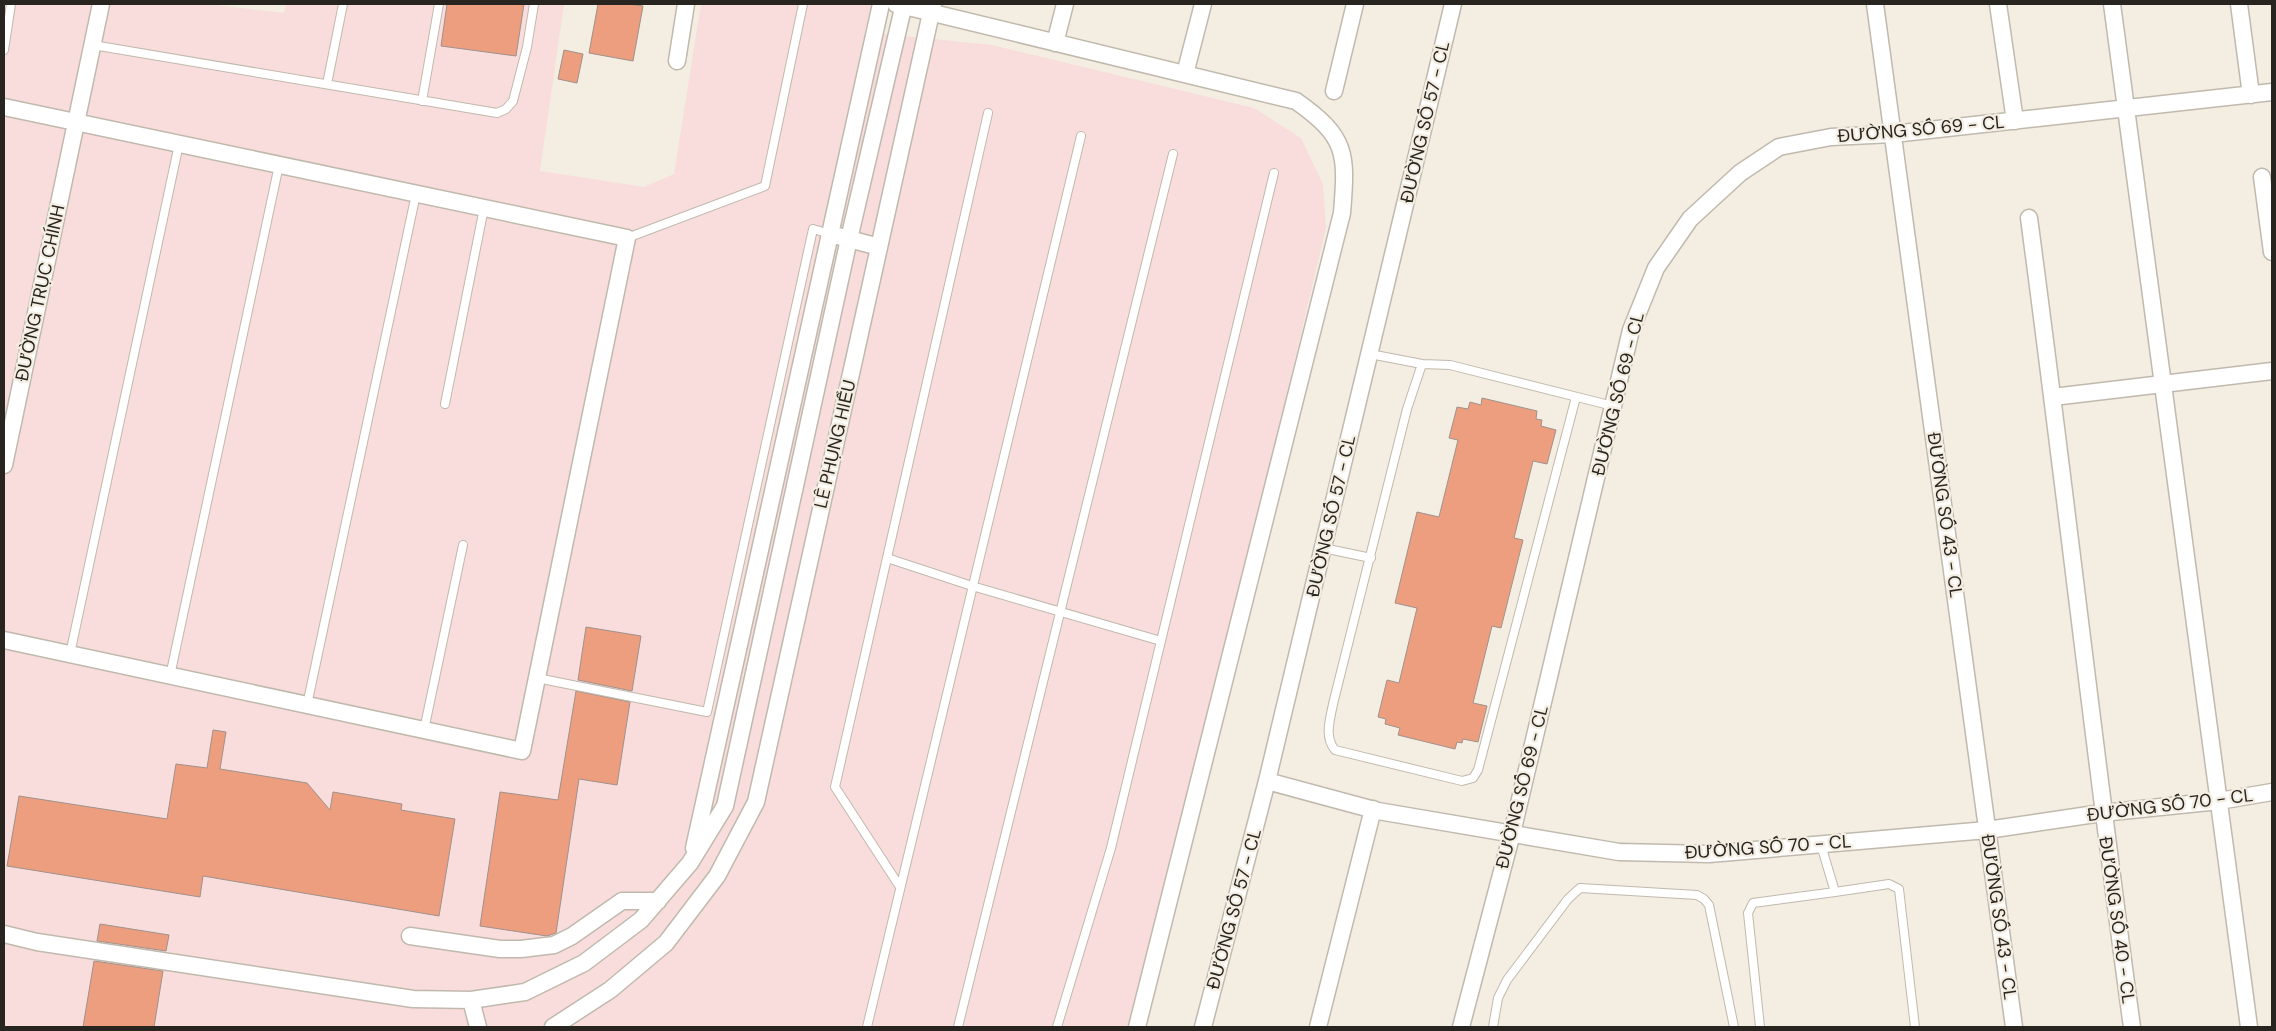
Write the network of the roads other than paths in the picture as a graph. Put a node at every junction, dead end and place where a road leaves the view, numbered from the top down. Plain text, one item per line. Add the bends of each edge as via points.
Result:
1 (11, 4) edge
2 (102, 4) edge
3 (343, 4) edge
4 (439, 4) edge
5 (534, 4) edge
6 (686, 4) edge
7 (803, 4) edge
8 (881, 4) edge
9 (901, 4) edge
10 (1065, 4) edge
11 (1203, 4) edge
12 (1356, 4) edge
13 (1454, 4) edge
14 (1875, 4) edge
15 (1998, 4) edge
16 (2112, 4) edge
17 (2239, 4) edge
18 (927, 8) edge
19 (1055, 42) junction
20 (93, 44) junction
21 (4, 50) edge
22 (677, 61) dead end
23 (1185, 74) junction
24 (327, 84) junction
25 (1334, 91) dead end
26 (2272, 92) edge
27 (2251, 95) junction
28 (422, 101) junction
29 (4, 107) edge
30 (2126, 109) junction
31 (988, 113) dead end
32 (2016, 120) junction
33 (76, 122) junction
34 (1893, 134) junction
35 (1081, 136) dead end
36 (179, 144) junction
37 (1173, 154) dead end
38 (279, 165) junction
39 (1274, 173) dead end
40 (2262, 177) dead end
41 (416, 194) junction
42 (484, 208) junction
43 (2029, 218) dead end
44 (830, 234) junction
45 (627, 238) junction
46 (848, 239) junction
47 (874, 246) junction
48 (2272, 252) edge
49 (1370, 354) junction
50 (1422, 364) junction
51 (2272, 370) edge
52 (2163, 384) junction
53 (1576, 397) junction
54 (2053, 398) junction
55 (445, 404) dead end
56 (1613, 407) junction
57 (4, 464) edge
58 (463, 545) dead end
59 (1323, 548) junction
60 (887, 558) junction
61 (1371, 558) junction
62 (972, 586) junction
63 (1060, 612) junction
64 (4, 640) edge
65 (1161, 641) junction
66 (70, 654) junction
67 (170, 676) junction
68 (537, 678) junction
69 (307, 705) junction
70 (424, 730) junction
71 (1268, 781) junction
72 (2272, 792) edge
73 (2219, 801) junction
74 (1373, 810) junction
75 (2102, 813) junction
76 (1987, 830) junction
77 (1512, 833) junction
78 (1821, 845) junction
79 (690, 863) junction
80 (900, 887) junction
81 (1835, 892) junction
82 (658, 901) junction
83 (4, 934) edge
84 (410, 936) dead end
85 (471, 1000) junction
86 (478, 1027) edge
87 (553, 1027) edge
88 (867, 1027) edge
89 (958, 1027) edge
90 (1057, 1027) edge
91 (1137, 1027) edge
92 (1203, 1027) edge
93 (1318, 1027) edge
94 (1462, 1027) edge
95 (1493, 1027) edge
96 (1734, 1027) edge
97 (1760, 1027) edge
98 (1915, 1027) edge
99 (2014, 1027) edge
100 (2132, 1027) edge
101 (2249, 1027) edge

1 - 21 lane
2 - 20 street, ĐƯỜNG TRỤC CHÍNH
3 - 24 lane
4 - 28 lane
5 - 28 lane via 513,101 506,109 488,113
6 - 22 street
7 - 45 lane via 765,186
8 - 44 street, LÊ PHỤNG HIỂU
9 - 18 street
9 - 46 street, LÊ PHỤNG HIỂU
10 - 19 street
11 - 23 street
12 - 25 street
13 - 49 street, ĐƯỜNG SỐ 57 - CL
14 - 34 street, ĐƯỜNG SỐ 43 - CL
15 - 32 street
16 - 30 street
17 - 27 street
18 - 19 street
18 - 47 street, LÊ PHỤNG HIỂU
19 - 23 street
20 - 24 lane
20 - 33 street, ĐƯỜNG TRỤC CHÍNH
23 - 91 street via 1296,100 1319,117 1340,144 1345,173 1342,213
24 - 28 lane
26 - 27 street, ĐƯỜNG SỐ 69 - CL
27 - 30 street, ĐƯỜNG SỐ 69 - CL
29 - 33 street
30 - 32 street, ĐƯỜNG SỐ 69 - CL
30 - 52 street
31 - 60 lane
32 - 34 street, ĐƯỜNG SỐ 69 - CL
33 - 36 street
33 - 57 street, ĐƯỜNG TRỤC CHÍNH
34 - 56 street, ĐƯỜNG SỐ 69 - CL via 1831,137 1779,147 1740,173 1690,219 1656,268 1634,322
34 - 76 street, ĐƯỜNG SỐ 43 - CL
35 - 62 lane
36 - 38 street
36 - 66 lane
37 - 63 lane
38 - 41 street
38 - 67 lane
39 - 65 lane
40 - 48 street
41 - 42 street
41 - 69 lane
42 - 45 street
42 - 55 lane
43 - 54 street, ĐƯỜNG SỐ 40 - CL
44 - 46 street
44 - 68 lane via 813,229 707,712
44 - 79 street, LÊ PHỤNG HIỂU
45 - 68 street
46 - 47 street
46 - 79 street, LÊ PHỤNG HIỂU via 726,806
47 - 87 street, LÊ PHỤNG HIỂU via 756,802 717,876 666,943 610,990
49 - 50 lane
49 - 59 street, ĐƯỜNG SỐ 57 - CL
50 - 53 lane via 1450,365
50 - 61 lane via 1407,409
51 - 52 street
52 - 54 street
52 - 73 street
53 - 56 lane
53 - 61 lane via 1478,770 1473,778 1462,781 1370,759 1335,750 1329,743 1333,704
54 - 75 street, ĐƯỜNG SỐ 40 - CL
56 - 77 street, ĐƯỜNG SỐ 69 - CL
58 - 70 lane
59 - 61 lane
59 - 71 street, ĐƯỜNG SỐ 57 - CL
60 - 62 lane
60 - 80 lane via 835,787
62 - 63 lane
62 - 80 lane
63 - 65 lane
63 - 89 lane
64 - 66 street
65 - 90 lane via 1111,848
66 - 67 street
67 - 69 street
68 - 70 street via 522,751
69 - 70 street
71 - 74 street, ĐƯỜNG SỐ 70 - CL
71 - 92 street, ĐƯỜNG SỐ 57 - CL
72 - 73 street, ĐƯỜNG SỐ 70 - CL
73 - 75 street, ĐƯỜNG SỐ 70 - CL
73 - 101 street
74 - 77 street, ĐƯỜNG SỐ 70 - CL
74 - 93 street
75 - 76 street, ĐƯỜNG SỐ 70 - CL
75 - 100 street, ĐƯỜNG SỐ 40 - CL
76 - 78 street, ĐƯỜNG SỐ 70 - CL
76 - 99 street, ĐƯỜNG SỐ 43 - CL
77 - 78 street, ĐƯỜNG SỐ 70 - CL via 1619,852 1709,854
77 - 94 street, ĐƯỜNG SỐ 69 - CL
78 - 81 lane
79 - 82 street, LÊ PHỤNG HIỂU
80 - 88 lane
81 - 97 lane via 1753,903 1750,907
81 - 98 lane via 1889,884 1899,889
82 - 84 street via 622,901 554,945 500,949
82 - 85 street, LÊ PHỤNG HIỂU via 641,920 584,964 525,992
83 - 85 street, LÊ PHỤNG HIỂU via 37,942 413,1000
85 - 86 street
95 - 96 lane via 1498,998 1506,980 1580,888 1697,895 1704,899 1709,905

